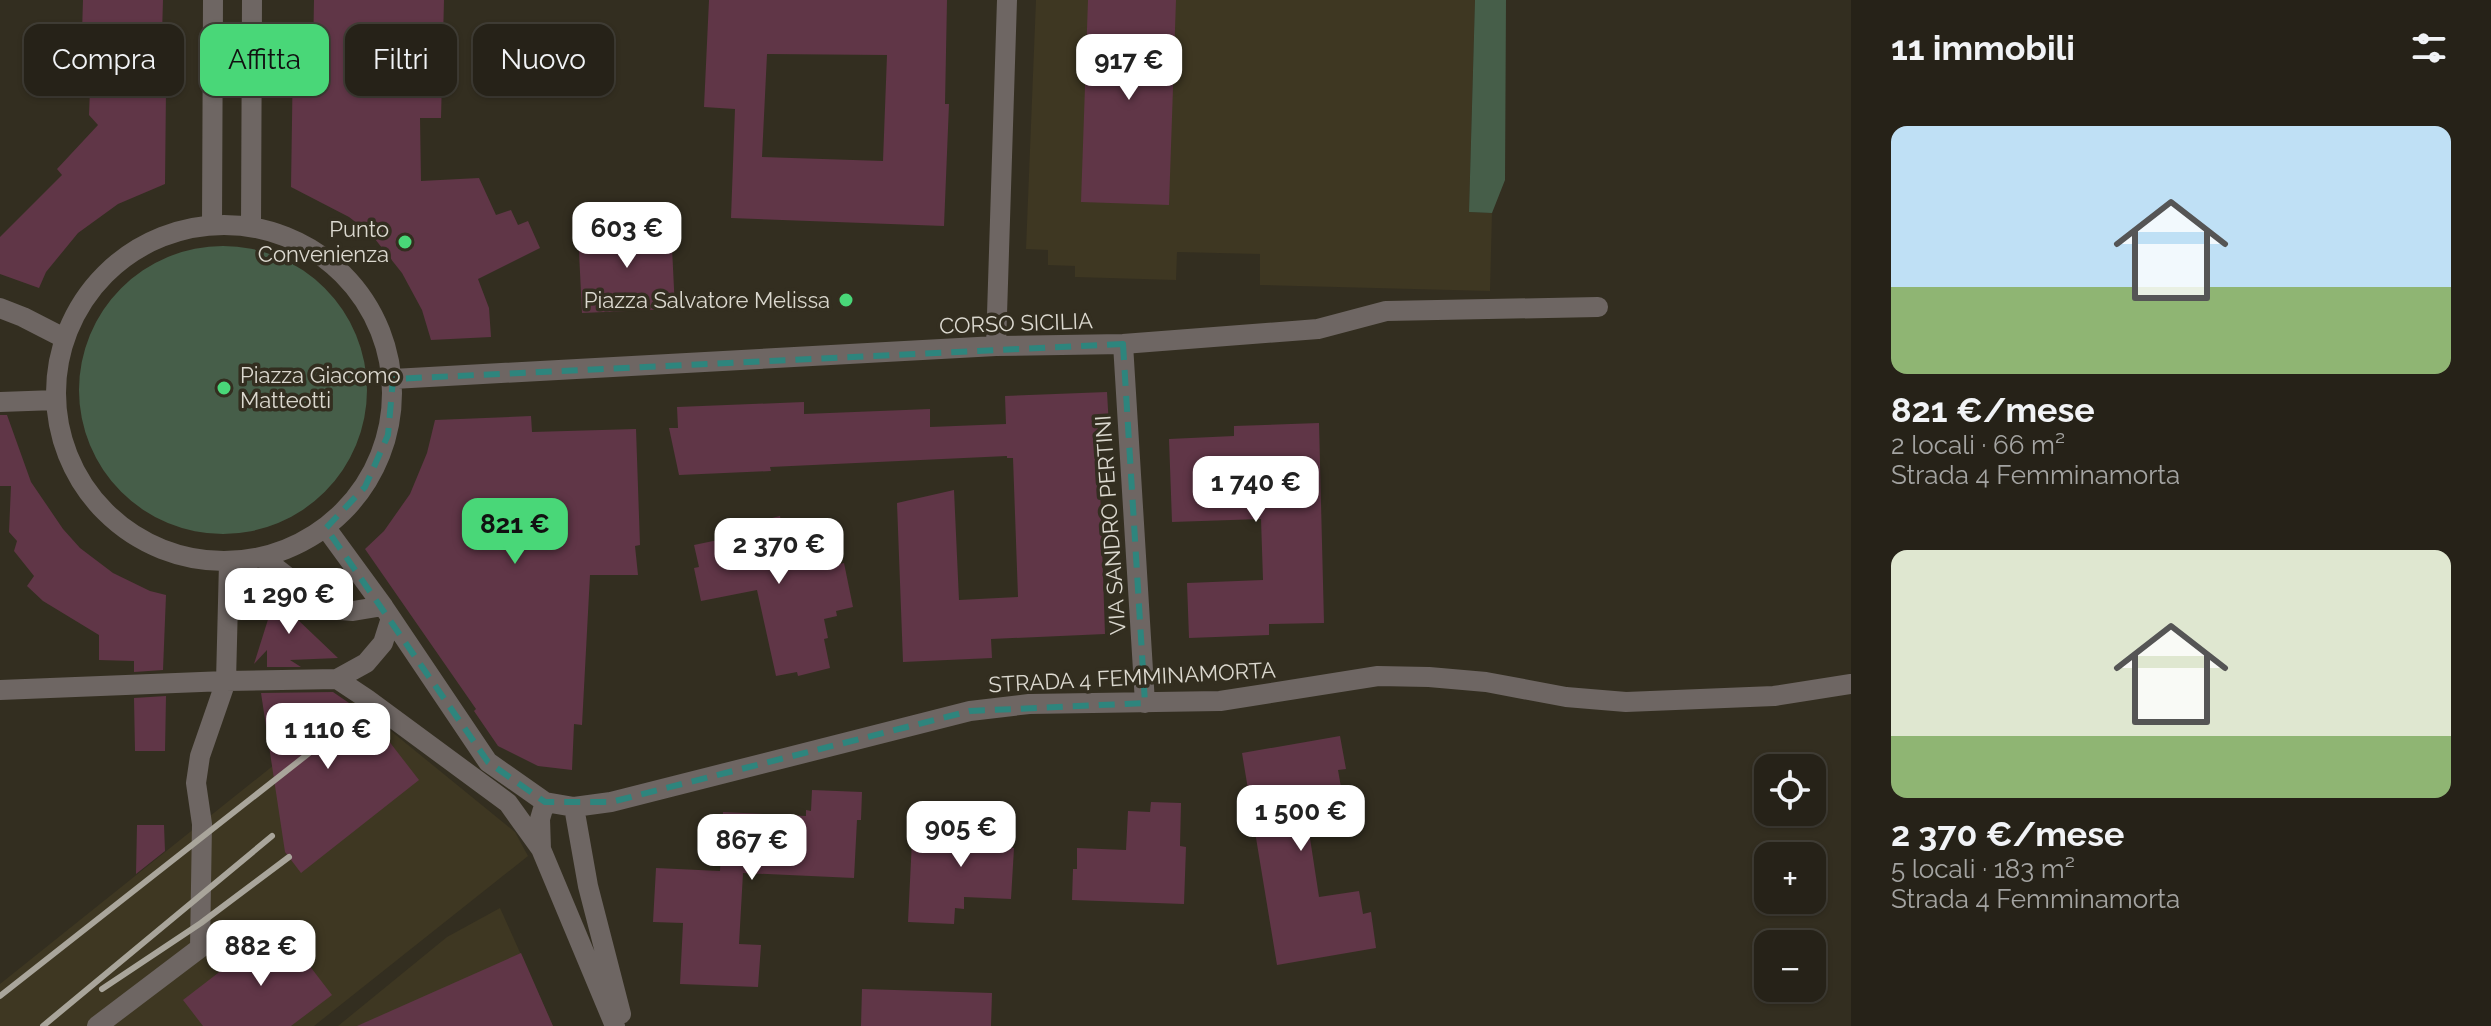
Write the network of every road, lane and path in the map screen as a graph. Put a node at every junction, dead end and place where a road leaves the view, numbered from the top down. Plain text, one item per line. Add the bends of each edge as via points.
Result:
1 (213, 0) edge
2 (252, 0) edge
3 (1007, 0) edge
4 (212, 224) junction
5 (251, 226) junction
6 (1598, 307) dead end
7 (0, 308) edge
8 (64, 338) junction
9 (1123, 344) junction
10 (996, 346) junction
11 (393, 379) junction
12 (56, 400) junction
13 (6, 402) edge
14 (326, 528) junction
15 (263, 558) junction
16 (229, 563) junction
17 (387, 612) junction
18 (337, 679) junction
19 (226, 681) junction
20 (1851, 684) edge
21 (0, 690) edge
22 (1145, 703) junction
23 (545, 802) junction
24 (508, 803) junction
25 (574, 807) junction
26 (541, 849) junction
27 (97, 1026) edge
28 (615, 1026) edge
29 (624, 1026) edge

1 - 4 street
2 - 5 street
3 - 10 street
4 - 5 street
4 - 8 street via 164,235 121,259 87,294
5 - 11 street via 304,244 348,278 379,325
6 - 9 street, CORSO SICILIA via 1386,311 1318,329
7 - 8 street
8 - 12 street
9 - 10 street, CORSO SICILIA
9 - 22 street, VIA SANDRO PERTINI
10 - 11 street, CORSO SICILIA
11 - 14 street via 388,435 371,474
12 - 13 street
12 - 16 street via 63,443 81,483 109,517 145,543 186,558
14 - 15 street
14 - 17 street, STRADA 4 FEMMINAMORTA
15 - 16 street
15 - 17 street via 329,609
16 - 19 street
17 - 18 street via 383,643 366,663
17 - 23 street, STRADA 4 FEMMINAMORTA via 488,762
18 - 19 street
18 - 24 street
19 - 21 street
19 - 27 street via 196,783 202,824 200,948
20 - 22 street, STRADA 4 FEMMINAMORTA via 1774,696 1626,702 1486,682 1378,676 1220,701
22 - 25 street, STRADA 4 FEMMINAMORTA via 1029,704 970,711
23 - 24 street
23 - 25 street, STRADA 4 FEMMINAMORTA
23 - 26 street
24 - 26 street
25 - 29 street
26 - 28 street

